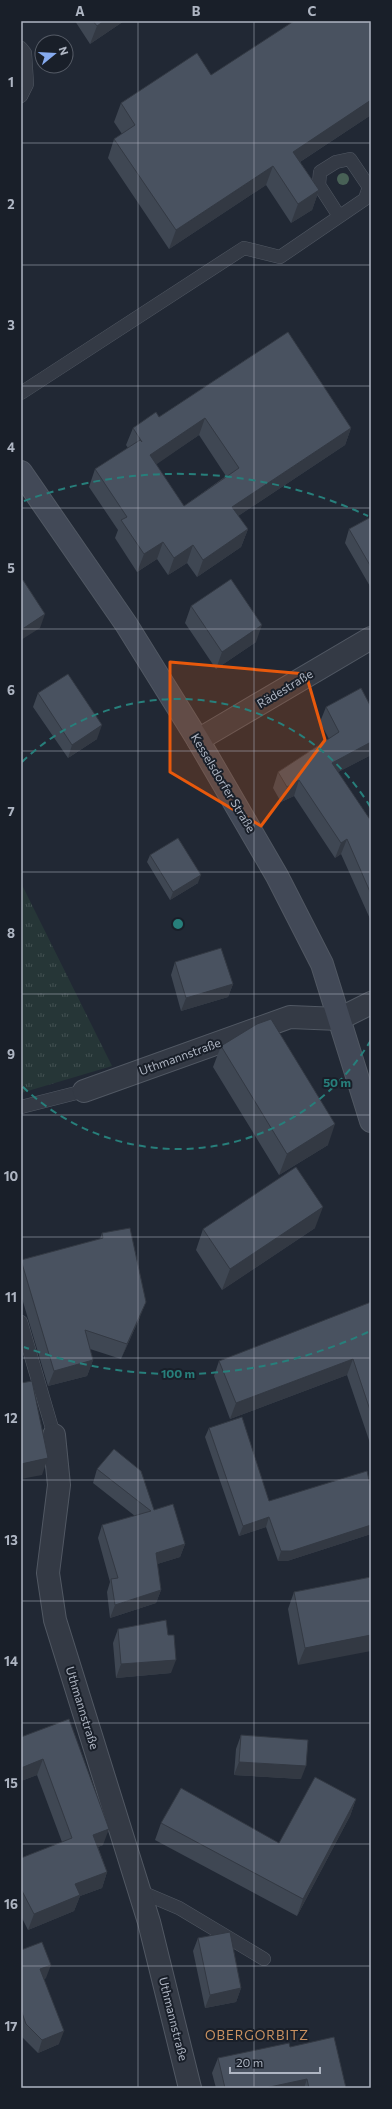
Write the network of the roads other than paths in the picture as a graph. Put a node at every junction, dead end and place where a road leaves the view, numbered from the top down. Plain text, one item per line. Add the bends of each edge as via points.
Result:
1 (21, 48) edge
2 (24, 68) edge
3 (21, 96) edge
4 (339, 216) dead end
5 (21, 392) edge
6 (21, 472) edge
7 (371, 638) edge
8 (198, 740) junction
9 (371, 1003) edge
10 (339, 1018) junction
11 (84, 1091) joint
12 (21, 1107) edge
13 (371, 1121) edge
14 (21, 1322) edge
15 (54, 1435) joint
16 (139, 1891) junction
17 (264, 1959) dead end
18 (190, 2088) edge

1 - 2 lane via 25,54
2 - 3 lane via 27,84
4 - 5 lane via 280,257 244,248
6 - 8 main road, Kesselsdorfer Straße via 126,624
7 - 8 street, Rädestraße
8 - 10 main road, Kesselsdorfer Straße via 250,826 322,964
9 - 10 street
10 - 11 street, Uthmannstraße via 290,1017
10 - 13 main road, Kesselsdorfer Straße
11 - 12 lane, Uthmannstraße
14 - 15 lane, Uthmannstraße
15 - 16 street, Uthmannstraße via 59,1485 48,1573 55,1620
16 - 17 lane via 179,1908
16 - 18 street, Uthmannstraße

